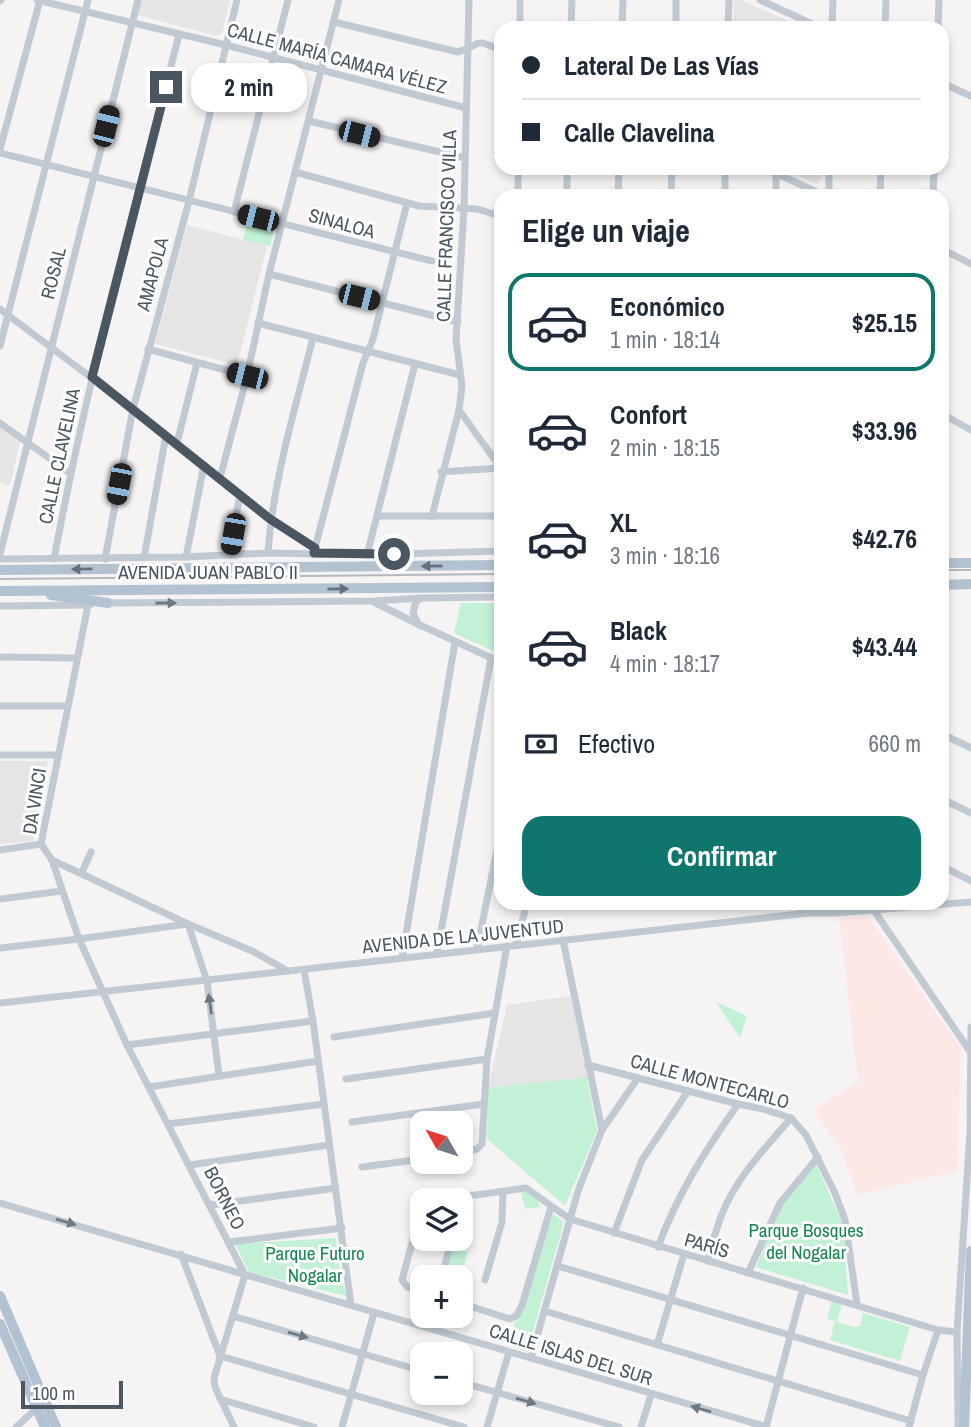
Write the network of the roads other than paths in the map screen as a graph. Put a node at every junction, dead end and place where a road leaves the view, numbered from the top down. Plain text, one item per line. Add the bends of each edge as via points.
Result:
1 (39, 0) edge
2 (88, 0) edge
3 (138, 0) edge
4 (237, 0) edge
5 (288, 0) edge
6 (339, 0) edge
7 (468, 0) edge
8 (520, 0) edge
9 (572, 0) edge
10 (623, 0) edge
11 (676, 0) edge
12 (729, 0) edge
13 (760, 0) edge
14 (780, 0) edge
15 (833, 0) edge
16 (886, 0) edge
17 (939, 0) edge
18 (780, 9) junction
19 (85, 12) junction
20 (520, 21) edge
21 (570, 21) edge
22 (622, 21) edge
23 (676, 21) edge
24 (728, 21) edge
25 (806, 21) edge
26 (832, 21) edge
27 (885, 21) edge
28 (938, 21) edge
29 (334, 22) junction
30 (132, 23) junction
31 (179, 36) junction
32 (226, 45) junction
33 (470, 46) junction
34 (494, 48) edge
35 (274, 58) junction
36 (321, 70) junction
37 (949, 86) edge
38 (971, 96) edge
39 (466, 108) junction
40 (309, 121) junction
41 (0, 151) edge
42 (465, 158) junction
43 (47, 164) junction
44 (295, 172) junction
45 (781, 175) edge
46 (93, 177) junction
47 (139, 189) junction
48 (812, 189) edge
49 (189, 201) junction
50 (407, 203) junction
51 (464, 209) junction
52 (234, 212) junction
53 (494, 214) edge
54 (282, 224) junction
55 (393, 253) junction
56 (949, 253) edge
57 (432, 261) dead end
58 (971, 264) edge
59 (269, 274) junction
60 (382, 303) junction
61 (4, 312) edge
62 (458, 322) junction
63 (258, 323) junction
64 (313, 338) junction
65 (0, 346) edge
66 (50, 346) junction
67 (148, 349) junction
68 (369, 352) junction
69 (197, 363) junction
70 (415, 364) junction
71 (460, 375) junction
72 (247, 376) junction
73 (92, 377) junction
74 (133, 409) junction
75 (459, 410) junction
76 (949, 418) edge
77 (0, 423) edge
78 (971, 430) edge
79 (166, 435) junction
80 (27, 443) junction
81 (177, 443) junction
82 (494, 460) edge
83 (204, 465) junction
84 (494, 468) edge
85 (70, 472) junction
86 (441, 472) junction
87 (220, 478) junction
88 (240, 495) junction
89 (377, 516) junction
90 (432, 516) junction
91 (494, 516) edge
92 (270, 519) junction
93 (314, 550) junction
94 (494, 551) edge
95 (268, 553) junction
96 (0, 554) edge
97 (229, 554) junction
98 (367, 555) junction
99 (186, 557) junction
100 (144, 558) junction
101 (0, 559) edge
102 (54, 559) junction
103 (105, 559) junction
104 (949, 563) edge
105 (971, 563) edge
106 (494, 565) edge
107 (0, 570) edge
108 (971, 584) edge
109 (949, 585) edge
110 (494, 587) edge
111 (30, 590) junction
112 (0, 591) edge
113 (494, 597) edge
114 (421, 598) junction
115 (374, 601) junction
116 (108, 603) junction
117 (88, 605) junction
118 (0, 606) edge
119 (419, 625) junction
120 (455, 642) junction
121 (0, 657) edge
122 (77, 658) junction
123 (491, 658) junction
124 (494, 659) edge
125 (0, 706) edge
126 (67, 706) junction
127 (949, 737) edge
128 (971, 748) edge
129 (0, 755) edge
130 (58, 755) junction
131 (949, 802) edge
132 (971, 813) edge
133 (41, 844) junction
134 (0, 850) edge
135 (91, 852) dead end
136 (52, 860) junction
137 (494, 865) edge
138 (949, 870) edge
139 (82, 872) junction
140 (971, 881) edge
141 (62, 891) junction
142 (0, 899) edge
143 (971, 902) edge
144 (949, 903) edge
145 (524, 910) edge
146 (803, 910) edge
147 (834, 910) edge
148 (854, 910) edge
149 (873, 910) edge
150 (808, 913) junction
151 (836, 913) junction
152 (188, 924) junction
153 (79, 939) junction
154 (563, 940) junction
155 (511, 945) junction
156 (0, 948) edge
157 (477, 949) junction
158 (438, 953) junction
159 (402, 958) junction
160 (304, 970) junction
161 (288, 971) junction
162 (207, 981) junction
163 (102, 993) junction
164 (0, 1003) edge
165 (495, 1013) junction
166 (313, 1021) junction
167 (971, 1027) edge
168 (214, 1032) junction
169 (334, 1037) dead end
170 (127, 1045) junction
171 (970, 1050) edge
172 (487, 1059) junction
173 (318, 1061) junction
174 (588, 1065) junction
175 (219, 1075) junction
176 (638, 1078) junction
177 (346, 1079) dead end
178 (149, 1087) junction
179 (688, 1091) junction
180 (324, 1104) junction
181 (483, 1104) junction
182 (738, 1104) junction
183 (791, 1118) junction
184 (352, 1122) dead end
185 (168, 1124) junction
186 (602, 1130) junction
187 (329, 1145) junction
188 (473, 1149) edge
189 (818, 1157) junction
190 (410, 1161) edge
191 (190, 1165) junction
192 (362, 1167) dead end
193 (336, 1188) junction
194 (503, 1192) junction
195 (473, 1195) edge
196 (0, 1203) edge
197 (211, 1205) junction
198 (551, 1207) junction
199 (570, 1219) junction
200 (342, 1228) junction
201 (614, 1233) junction
202 (230, 1242) junction
203 (658, 1247) junction
204 (410, 1250) edge
205 (971, 1251) edge
206 (181, 1254) junction
207 (684, 1254) junction
208 (706, 1261) junction
209 (558, 1266) junction
210 (748, 1273) junction
211 (245, 1275) junction
212 (485, 1280) dead end
213 (965, 1286) edge
214 (410, 1288) edge
215 (803, 1288) junction
216 (1, 1299) edge
217 (670, 1301) junction
218 (857, 1304) junction
219 (352, 1305) junction
220 (958, 1306) junction
221 (473, 1307) edge
222 (545, 1311) junction
223 (374, 1313) junction
224 (233, 1316) junction
225 (967, 1322) junction
226 (938, 1330) junction
227 (1, 1332) edge
228 (957, 1332) junction
229 (790, 1335) junction
230 (656, 1345) junction
231 (23, 1349) junction
232 (509, 1352) junction
233 (362, 1354) junction
234 (220, 1356) junction
235 (531, 1359) junction
236 (410, 1368) edge
237 (923, 1375) junction
238 (778, 1382) junction
239 (473, 1386) edge
240 (497, 1393) junction
241 (351, 1394) junction
242 (651, 1395) junction
243 (220, 1399) junction
244 (41, 1404) junction
245 (910, 1424) edge
246 (46, 1425) edge
247 (16, 1427) edge
248 (56, 1427) edge
249 (233, 1427) edge
250 (314, 1427) edge
251 (342, 1427) edge
252 (464, 1427) edge
253 (487, 1427) edge
254 (618, 1427) edge
255 (641, 1427) edge
256 (766, 1427) edge
257 (961, 1427) edge

1 - 19 street, CALLE MARÍA CAMARA VÉLEZ
1 - 41 street
2 - 19 street
3 - 30 street, ROSAL
4 - 32 street, AMAPOLA
5 - 35 street
6 - 29 street
7 - 33 street, CALLE FRANCISCO VILLA
8 - 20 street
9 - 21 street
10 - 22 street
11 - 23 street
12 - 24 street
13 - 18 street
14 - 18 street
15 - 26 street
16 - 27 street
17 - 28 street
18 - 25 street
19 - 30 street, CALLE MARÍA CAMARA VÉLEZ
19 - 43 street
29 - 33 street via 458,52
29 - 36 street
30 - 31 street, CALLE MARÍA CAMARA VÉLEZ
30 - 46 street, ROSAL
31 - 32 street, CALLE MARÍA CAMARA VÉLEZ
31 - 47 street, CALLE CLAVELINA
32 - 35 street, CALLE MARÍA CAMARA VÉLEZ
32 - 49 street, AMAPOLA
33 - 34 street via 480,42
33 - 39 street, CALLE FRANCISCO VILLA
35 - 36 street, CALLE MARÍA CAMARA VÉLEZ
35 - 52 street
36 - 39 street, CALLE MARÍA CAMARA VÉLEZ
36 - 40 street
37 - 38 street
39 - 42 street, CALLE FRANCISCO VILLA
40 - 42 street
40 - 44 street
41 - 43 street, SINALOA
42 - 51 street, CALLE FRANCISCO VILLA
43 - 46 street, SINALOA
43 - 61 street
44 - 50 street
44 - 54 street
45 - 48 street
46 - 47 street, SINALOA
46 - 66 street, ROSAL
47 - 49 street, SINALOA
47 - 73 street, CALLE CLAVELINA
49 - 52 street, SINALOA
49 - 67 street, AMAPOLA
50 - 51 street
50 - 55 street
51 - 53 street
51 - 62 street, CALLE FRANCISCO VILLA
52 - 54 street, SINALOA
54 - 55 street, SINALOA
54 - 59 street
55 - 57 street, SINALOA
55 - 60 street
56 - 58 street
59 - 60 street
59 - 63 street
60 - 62 street
60 - 68 street
61 - 65 street
61 - 66 street
62 - 71 street, CALLE FRANCISCO VILLA
63 - 64 street
63 - 72 street
64 - 68 street
64 - 92 street
66 - 73 street
66 - 80 street, ROSAL
67 - 69 street
67 - 74 street, AMAPOLA
68 - 70 street
68 - 93 street
69 - 72 street
69 - 81 street
70 - 71 street
70 - 89 street
71 - 75 street, CALLE FRANCISCO VILLA
72 - 87 street
73 - 74 street
73 - 85 street, CALLE CLAVELINA
74 - 79 street
74 - 103 street, AMAPOLA
75 - 82 street
75 - 86 street, CALLE FRANCISCO VILLA
76 - 78 street
77 - 80 street
79 - 81 street
79 - 100 street
80 - 85 street
80 - 96 street, ROSAL
81 - 83 street
83 - 87 street
83 - 99 street
84 - 86 street
85 - 102 street, CALLE CLAVELINA
86 - 90 street, CALLE FRANCISCO VILLA
87 - 88 street
88 - 92 street
88 - 97 street
89 - 90 street
89 - 98 street
90 - 91 street
92 - 93 street
92 - 95 street
93 - 95 street
93 - 98 street
94 - 98 street
95 - 97 street
97 - 99 street
99 - 100 street
100 - 103 street
101 - 102 street
102 - 103 street
104 - 105 main road
106 -> 107 main road, AVENIDA JUAN PABLO II
108 - 109 main road
111 -> 110 main road, AVENIDA JUAN PABLO II
111 - 112 main road, AVENIDA JUAN PABLO II
111 - 116 main road
113 - 114 street
114 - 115 street
114 - 119 street via 413,613
116 -> 115 street
115 - 119 street
116 - 117 street
117 - 118 street
117 - 122 street, DA VINCI
119 - 120 street
120 - 123 street
120 - 159 street
121 - 122 street
122 - 126 street, DA VINCI
123 - 124 street
123 - 158 street
125 - 126 street
126 - 130 street, DA VINCI
127 - 128 street
129 - 130 street
130 - 133 street, DA VINCI
131 - 132 street
133 - 134 street
133 - 136 street, DA VINCI
135 - 139 street
136 - 139 street
136 - 141 street, DA VINCI
137 - 157 street
138 - 140 street
139 - 152 street
141 - 142 street
141 - 153 street, DA VINCI
143 - 144 street, AVENIDA DE LA JUVENTUD
145 - 155 street
146 - 150 street
147 - 151 street
148 - 151 street, AVENIDA DE LA JUVENTUD
149 - 171 street
150 - 151 street, AVENIDA DE LA JUVENTUD
150 - 154 street, AVENIDA DE LA JUVENTUD
152 - 153 street
152 - 161 street
152 - 162 street
153 - 156 street
153 - 163 street, DA VINCI
154 - 155 street, AVENIDA DE LA JUVENTUD
154 - 174 street
155 - 157 street, AVENIDA DE LA JUVENTUD
155 - 165 street
157 - 158 street, AVENIDA DE LA JUVENTUD
158 - 159 street, AVENIDA DE LA JUVENTUD
159 - 160 street, AVENIDA DE LA JUVENTUD
160 - 161 street, AVENIDA DE LA JUVENTUD
160 - 166 street
161 - 162 street, AVENIDA DE LA JUVENTUD
162 - 163 street, AVENIDA DE LA JUVENTUD
168 -> 162 street
163 - 164 street, AVENIDA DE LA JUVENTUD
163 - 170 street, BORNEO
165 - 169 street
165 - 172 street
166 - 168 street
166 - 173 street
167 - 171 street
168 - 170 street
168 - 175 street
170 - 178 street, BORNEO
171 - 213 street
172 - 177 street
172 - 181 street
173 - 175 street
173 - 180 street
174 - 176 street, CALLE MONTECARLO
174 - 186 street
175 - 178 street
176 - 179 street, CALLE MONTECARLO
176 - 186 street
178 - 185 street, BORNEO
179 - 182 street, CALLE MONTECARLO
179 - 201 street via 642,1160
180 - 185 street
180 - 187 street
181 - 184 street
181 - 188 street via 481,1147
182 - 183 street, CALLE MONTECARLO
182 - 203 street via 693,1169
183 - 189 street, CALLE MONTECARLO
183 - 208 street via 732,1196
185 - 191 street, BORNEO
186 - 199 street
187 - 191 street
187 - 193 street
189 - 210 street via 780,1203
189 - 218 street, CALLE MONTECARLO via 845,1220
190 - 192 street
191 - 197 street, BORNEO
193 - 197 street
193 - 200 street
194 - 195 street, PARÍS
194 - 198 street, PARÍS via 526,1188
194 - 212 street via 502,1222
196 -> 206 street, CALLE ISLAS DEL SUR
197 - 202 street, BORNEO
198 - 199 street, PARÍS
198 - 221 street via 517,1315 510,1319
199 - 201 street, PARÍS
199 - 209 street
200 - 202 street
200 - 219 street
201 - 203 street, PARÍS
202 - 211 street, BORNEO
203 - 207 street, PARÍS
204 - 214 street via 402,1280
205 - 213 main road
206 - 211 street, CALLE ISLAS DEL SUR
206 - 234 street
207 - 208 street, PARÍS
207 - 217 street
208 - 210 street, PARÍS
209 - 217 street
209 - 222 street
210 - 215 street, PARÍS
211 - 219 street, CALLE ISLAS DEL SUR
211 - 224 street
213 - 220 street
213 - 225 main road
215 - 218 street, PARÍS
215 - 229 street
216 - 231 main road
217 - 229 street
217 - 230 street
218 - 226 street, PARÍS
219 - 223 street, CALLE ISLAS DEL SUR
220 - 225 main road
220 - 228 street
222 - 230 street
222 - 235 street
223 - 232 street, CALLE ISLAS DEL SUR
223 - 233 street
224 -> 233 street
224 - 234 street
225 - 257 main road
226 - 228 street, PARÍS
226 - 237 street
227 - 231 main road via 13,1336
227 - 244 main road
228 - 257 street
229 - 237 street
229 - 238 street
230 - 238 street
231 - 244 main road
232 - 235 street, CALLE ISLAS DEL SUR
232 - 240 street
233 - 236 street
233 - 241 street
234 - 241 street
234 - 243 street via 214,1378
235 - 242 street, CALLE ISLAS DEL SUR
237 - 245 street
238 - 245 street
238 - 256 street
239 - 240 street
240 - 253 street
240 -> 254 street
241 - 251 street
241 - 252 street
242 - 255 street
256 -> 242 street, CALLE ISLAS DEL SUR
243 - 249 street
243 - 250 street
244 - 246 main road
244 - 247 street
244 - 248 main road

